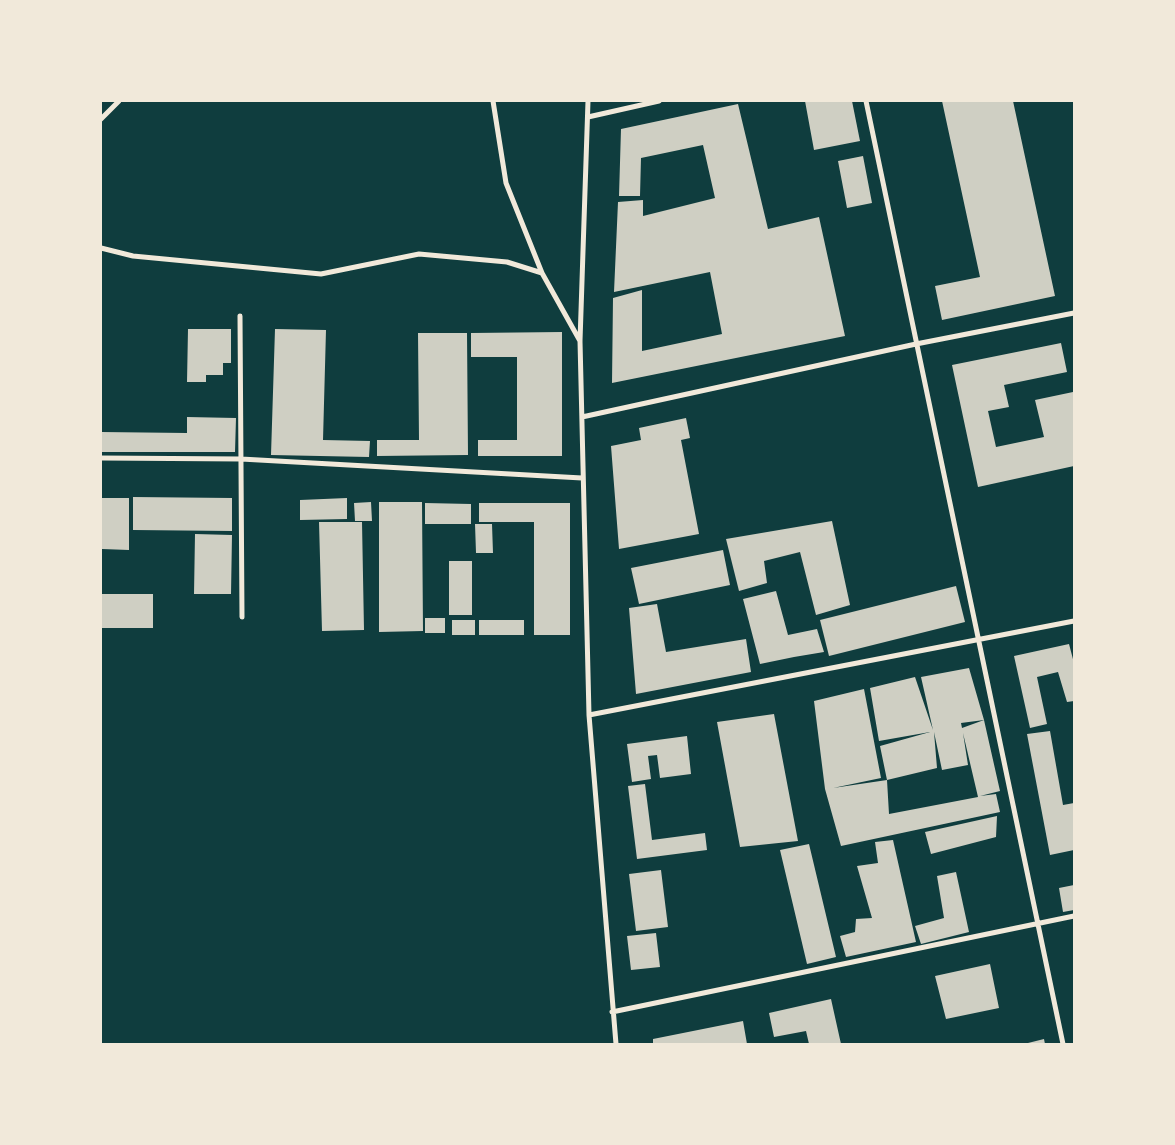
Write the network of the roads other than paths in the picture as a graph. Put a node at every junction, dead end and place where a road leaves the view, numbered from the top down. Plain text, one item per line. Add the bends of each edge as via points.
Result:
1 (119, 101) edge
2 (493, 101) edge
3 (588, 101) edge
4 (659, 101) edge
5 (866, 101) edge
6 (588, 117) junction
7 (101, 119) edge
8 (101, 248) edge
9 (542, 273) junction
10 (1074, 313) edge
11 (240, 316) dead end
12 (580, 341) junction
13 (916, 344) junction
14 (582, 417) junction
15 (101, 458) edge
16 (241, 459) junction
17 (582, 478) junction
18 (242, 617) dead end
19 (1074, 621) edge
20 (979, 641) junction
21 (589, 715) junction
22 (1074, 916) edge
23 (1038, 924) junction
24 (612, 1012) junction
25 (616, 1044) edge
26 (1063, 1044) edge

1 - 7 street
2 - 9 street via 506,183
3 - 6 street
4 - 6 street
5 - 13 street
6 - 12 street
8 - 9 street via 133,256 321,274 419,254 507,262
9 - 12 street
10 - 13 street
11 - 16 street
12 - 14 street
13 - 14 street
13 - 20 street
14 - 17 street
15 - 16 street
16 - 17 street
16 - 18 street
17 - 21 street
19 - 20 street
20 - 21 street
20 - 23 street
21 - 24 street
22 - 23 street
23 - 24 street
23 - 26 street
24 - 25 street

